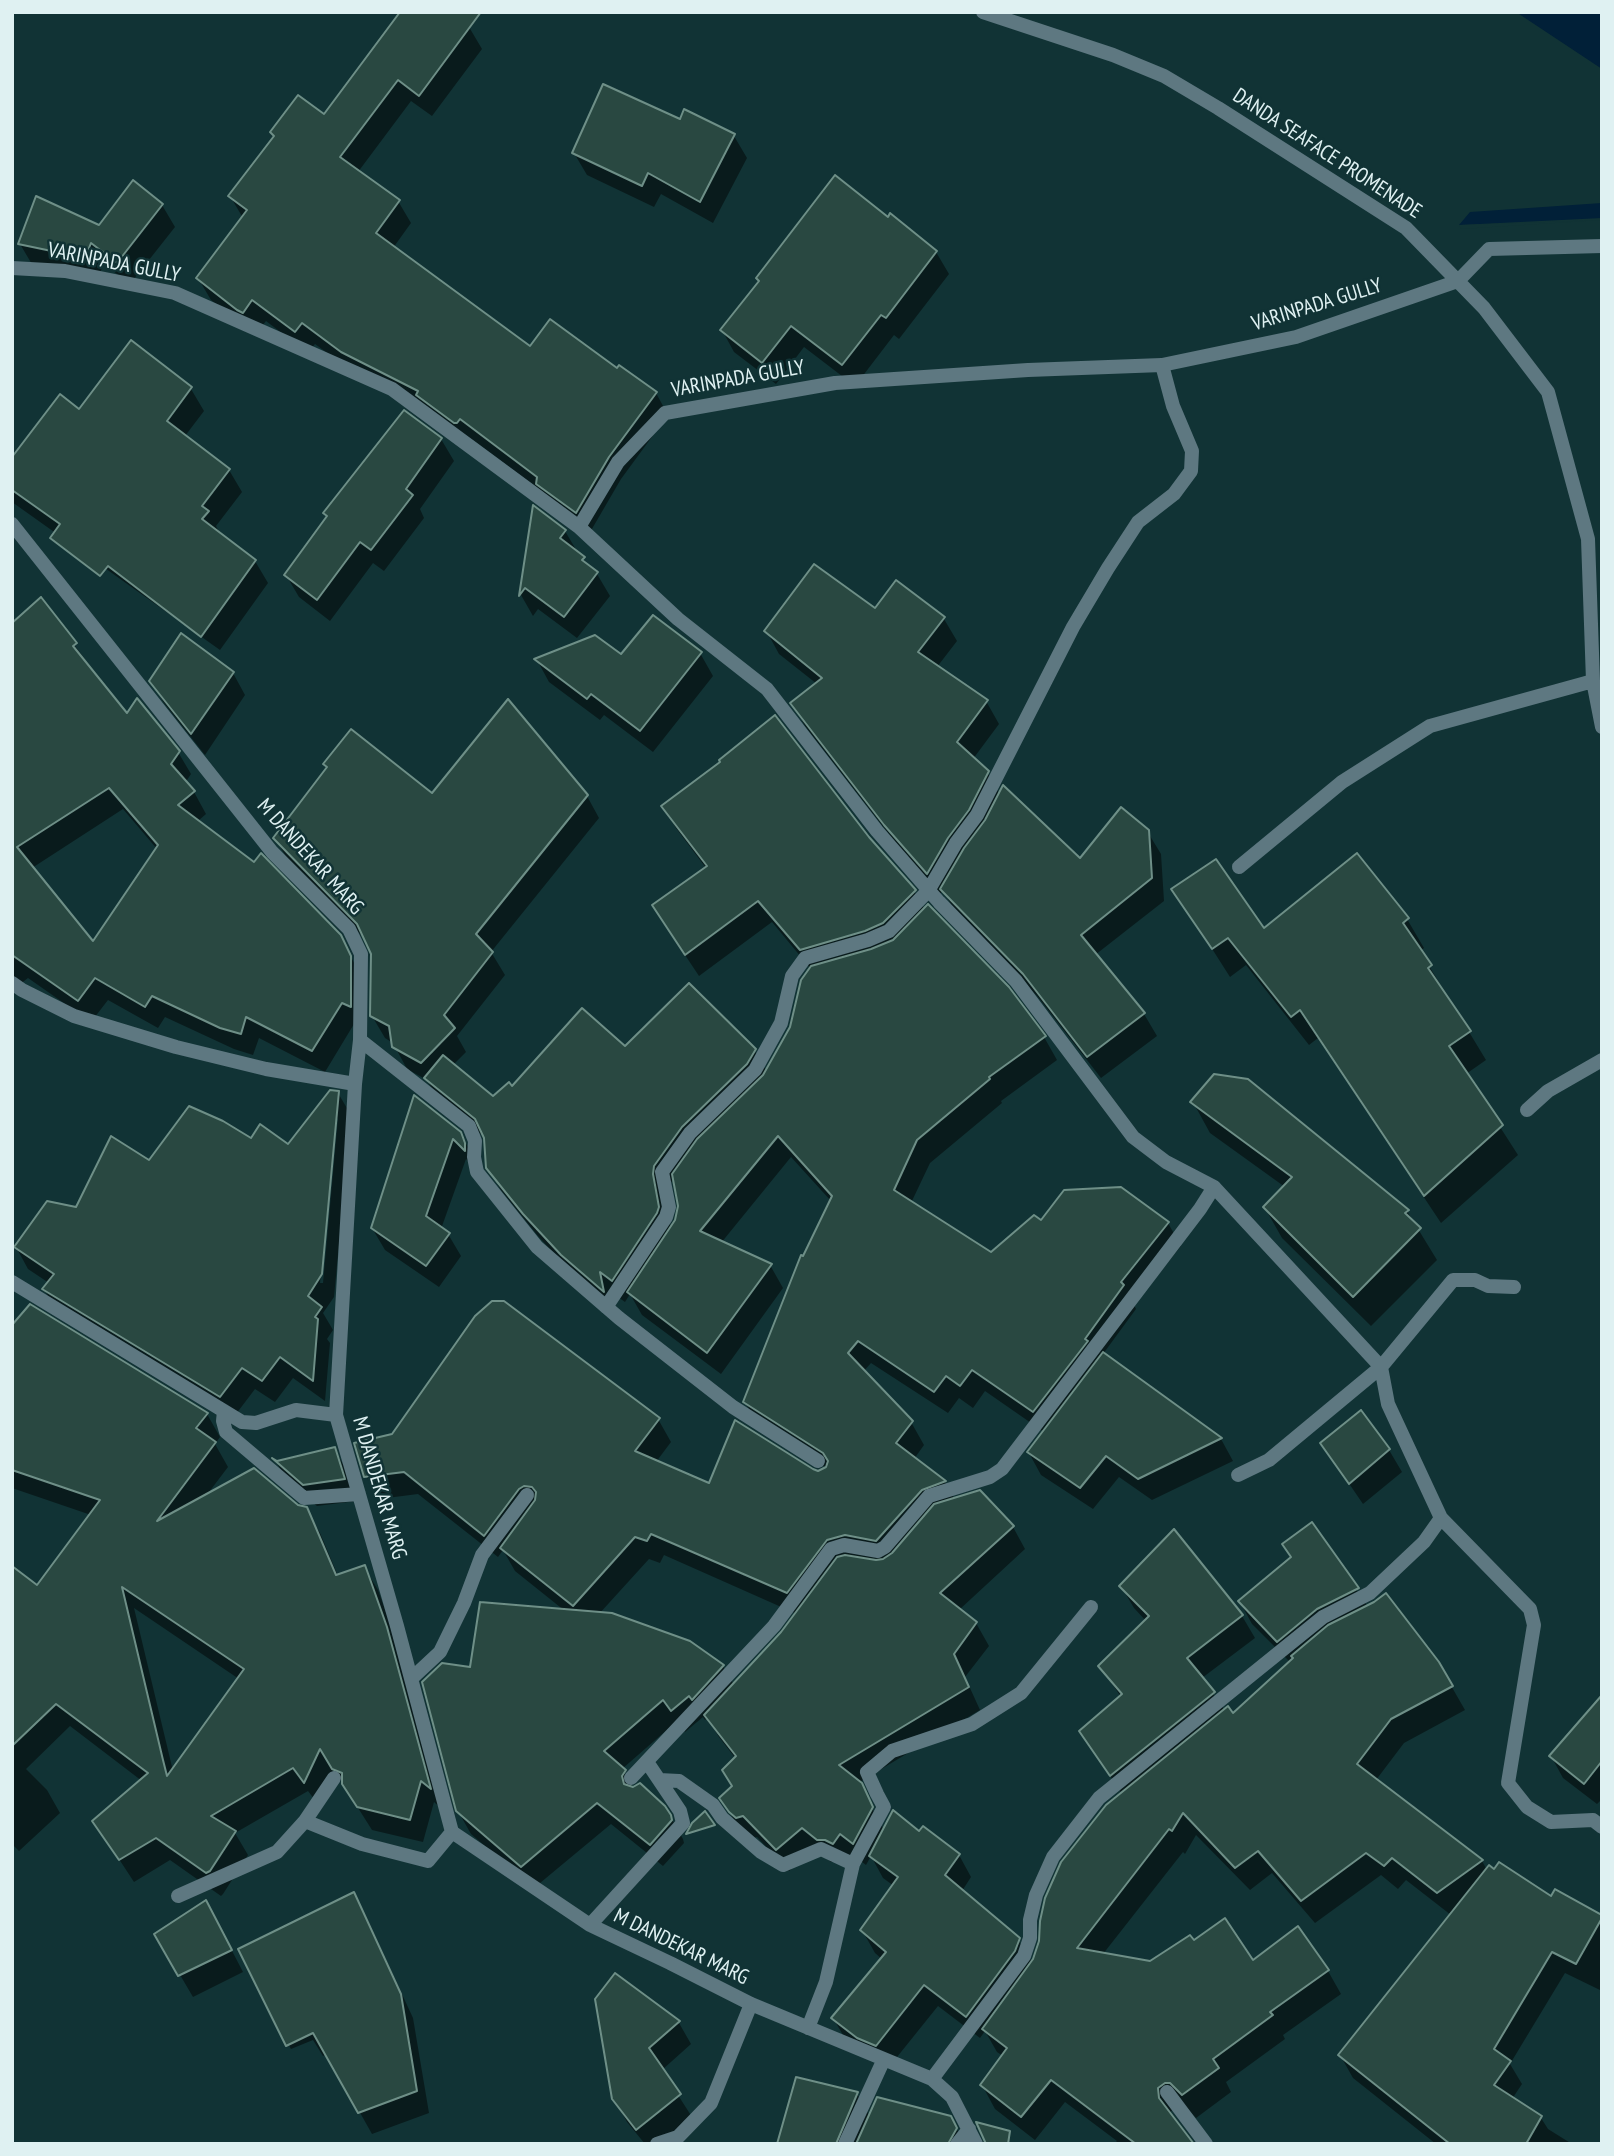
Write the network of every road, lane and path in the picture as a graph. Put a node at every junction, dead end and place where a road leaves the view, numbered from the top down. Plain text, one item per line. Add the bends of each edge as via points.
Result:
1 (983, 12) edge
2 (1602, 246) edge
3 (12, 268) edge
4 (1458, 281) junction
5 (1162, 365) junction
6 (12, 524) edge
7 (579, 527) junction
8 (1593, 681) junction
9 (1602, 727) edge
10 (1239, 867) dead end
11 (928, 891) junction
12 (12, 983) edge
13 (360, 1040) junction
14 (1602, 1060) edge
15 (355, 1084) junction
16 (1527, 1110) dead end
17 (1214, 1187) junction
18 (12, 1282) edge
19 (1514, 1287) dead end
20 (606, 1307) junction
21 (1381, 1367) junction
22 (224, 1411) junction
23 (336, 1415) junction
24 (818, 1461) dead end
25 (1238, 1475) dead end
26 (359, 1494) junction
27 (527, 1495) dead end
28 (1441, 1518) junction
29 (1091, 1607) dead end
30 (411, 1679) junction
31 (647, 1762) junction
32 (334, 1778) dead end
33 (631, 1778) dead end
34 (659, 1780) junction
35 (306, 1821) junction
36 (1602, 1826) edge
37 (452, 1832) junction
38 (853, 1864) junction
39 (178, 1896) dead end
40 (590, 1926) junction
41 (751, 2004) junction
42 (808, 2028) junction
43 (884, 2059) junction
44 (932, 2078) junction
45 (1167, 2092) dead end
46 (969, 2129) junction
47 (657, 2144) edge
48 (845, 2144) edge
49 (957, 2144) edge
50 (976, 2144) edge
51 (1206, 2144) edge

1 - 4 street, DANDA SEAFACE PROMENADE via 1164,76 1406,228
2 - 4 street via 1489,249
3 - 7 street, VARINPADA GULLY via 65,271 174,293 392,388
4 - 5 street, VARINPADA GULLY via 1296,337
4 - 8 street, DANDA SEAFACE PROMENADE via 1548,392 1588,540
5 - 7 street, VARINPADA GULLY via 835,383 665,414 618,462
5 - 11 street via 1192,452 1191,471 1174,494 1138,522 1108,568 977,815
6 - 13 street, M DANDEKAR MARG via 272,852 349,929 361,954
7 - 11 street via 678,619 767,689
8 - 9 street, DANDA SEAFACE PROMENADE
8 - 10 street via 1430,726 1342,782
11 - 17 street via 1016,981 1133,1137 1166,1162
11 - 20 street via 889,931 805,958 792,976 781,1023 755,1070 690,1133 662,1171 669,1207 666,1217
12 - 15 street via 74,1016 176,1047
13 - 15 street, M DANDEKAR MARG
13 - 20 street via 469,1126 483,1182 537,1247
14 - 16 street via 1548,1091
15 - 23 street, M DANDEKAR MARG
17 - 21 street
17 - 31 street via 1002,1469 929,1496 877,1551 844,1545 831,1549 774,1626
18 - 22 street
19 - 21 street via 1453,1280
20 - 24 street via 733,1407
21 - 25 street via 1269,1460
21 - 28 street via 1388,1404
22 - 23 street via 249,1424 296,1410
22 - 26 street via 226,1432 304,1498
23 - 26 street, M DANDEKAR MARG
26 - 30 street, M DANDEKAR MARG
27 - 30 street via 482,1555 440,1652
28 - 36 street via 1525,1603 1533,1617 1508,1783 1527,1807 1551,1822 1593,1820
28 - 44 street via 1424,1542 1370,1593 1323,1618 1099,1798 1054,1857 1035,1895 1024,1956
29 - 38 street via 1021,1693 972,1724 892,1751 867,1772 884,1807
30 - 37 street, M DANDEKAR MARG
31 - 33 street
31 - 34 street
32 - 35 street
34 - 38 street via 679,1781 713,1805 761,1852 783,1865 821,1849
34 - 40 street via 680,1811 683,1824
35 - 37 street via 362,1844 428,1861
35 - 39 street via 277,1852
37 - 40 street, M DANDEKAR MARG
38 - 42 street via 826,1982
40 - 41 street, M DANDEKAR MARG
41 - 42 street, M DANDEKAR MARG
41 - 47 street via 710,2104 678,2137
42 - 43 street, M DANDEKAR MARG
43 - 44 street, M DANDEKAR MARG
43 - 48 street
44 - 46 street, M DANDEKAR MARG via 952,2096
45 - 51 street
46 - 49 street
46 - 50 street, M DANDEKAR MARG

